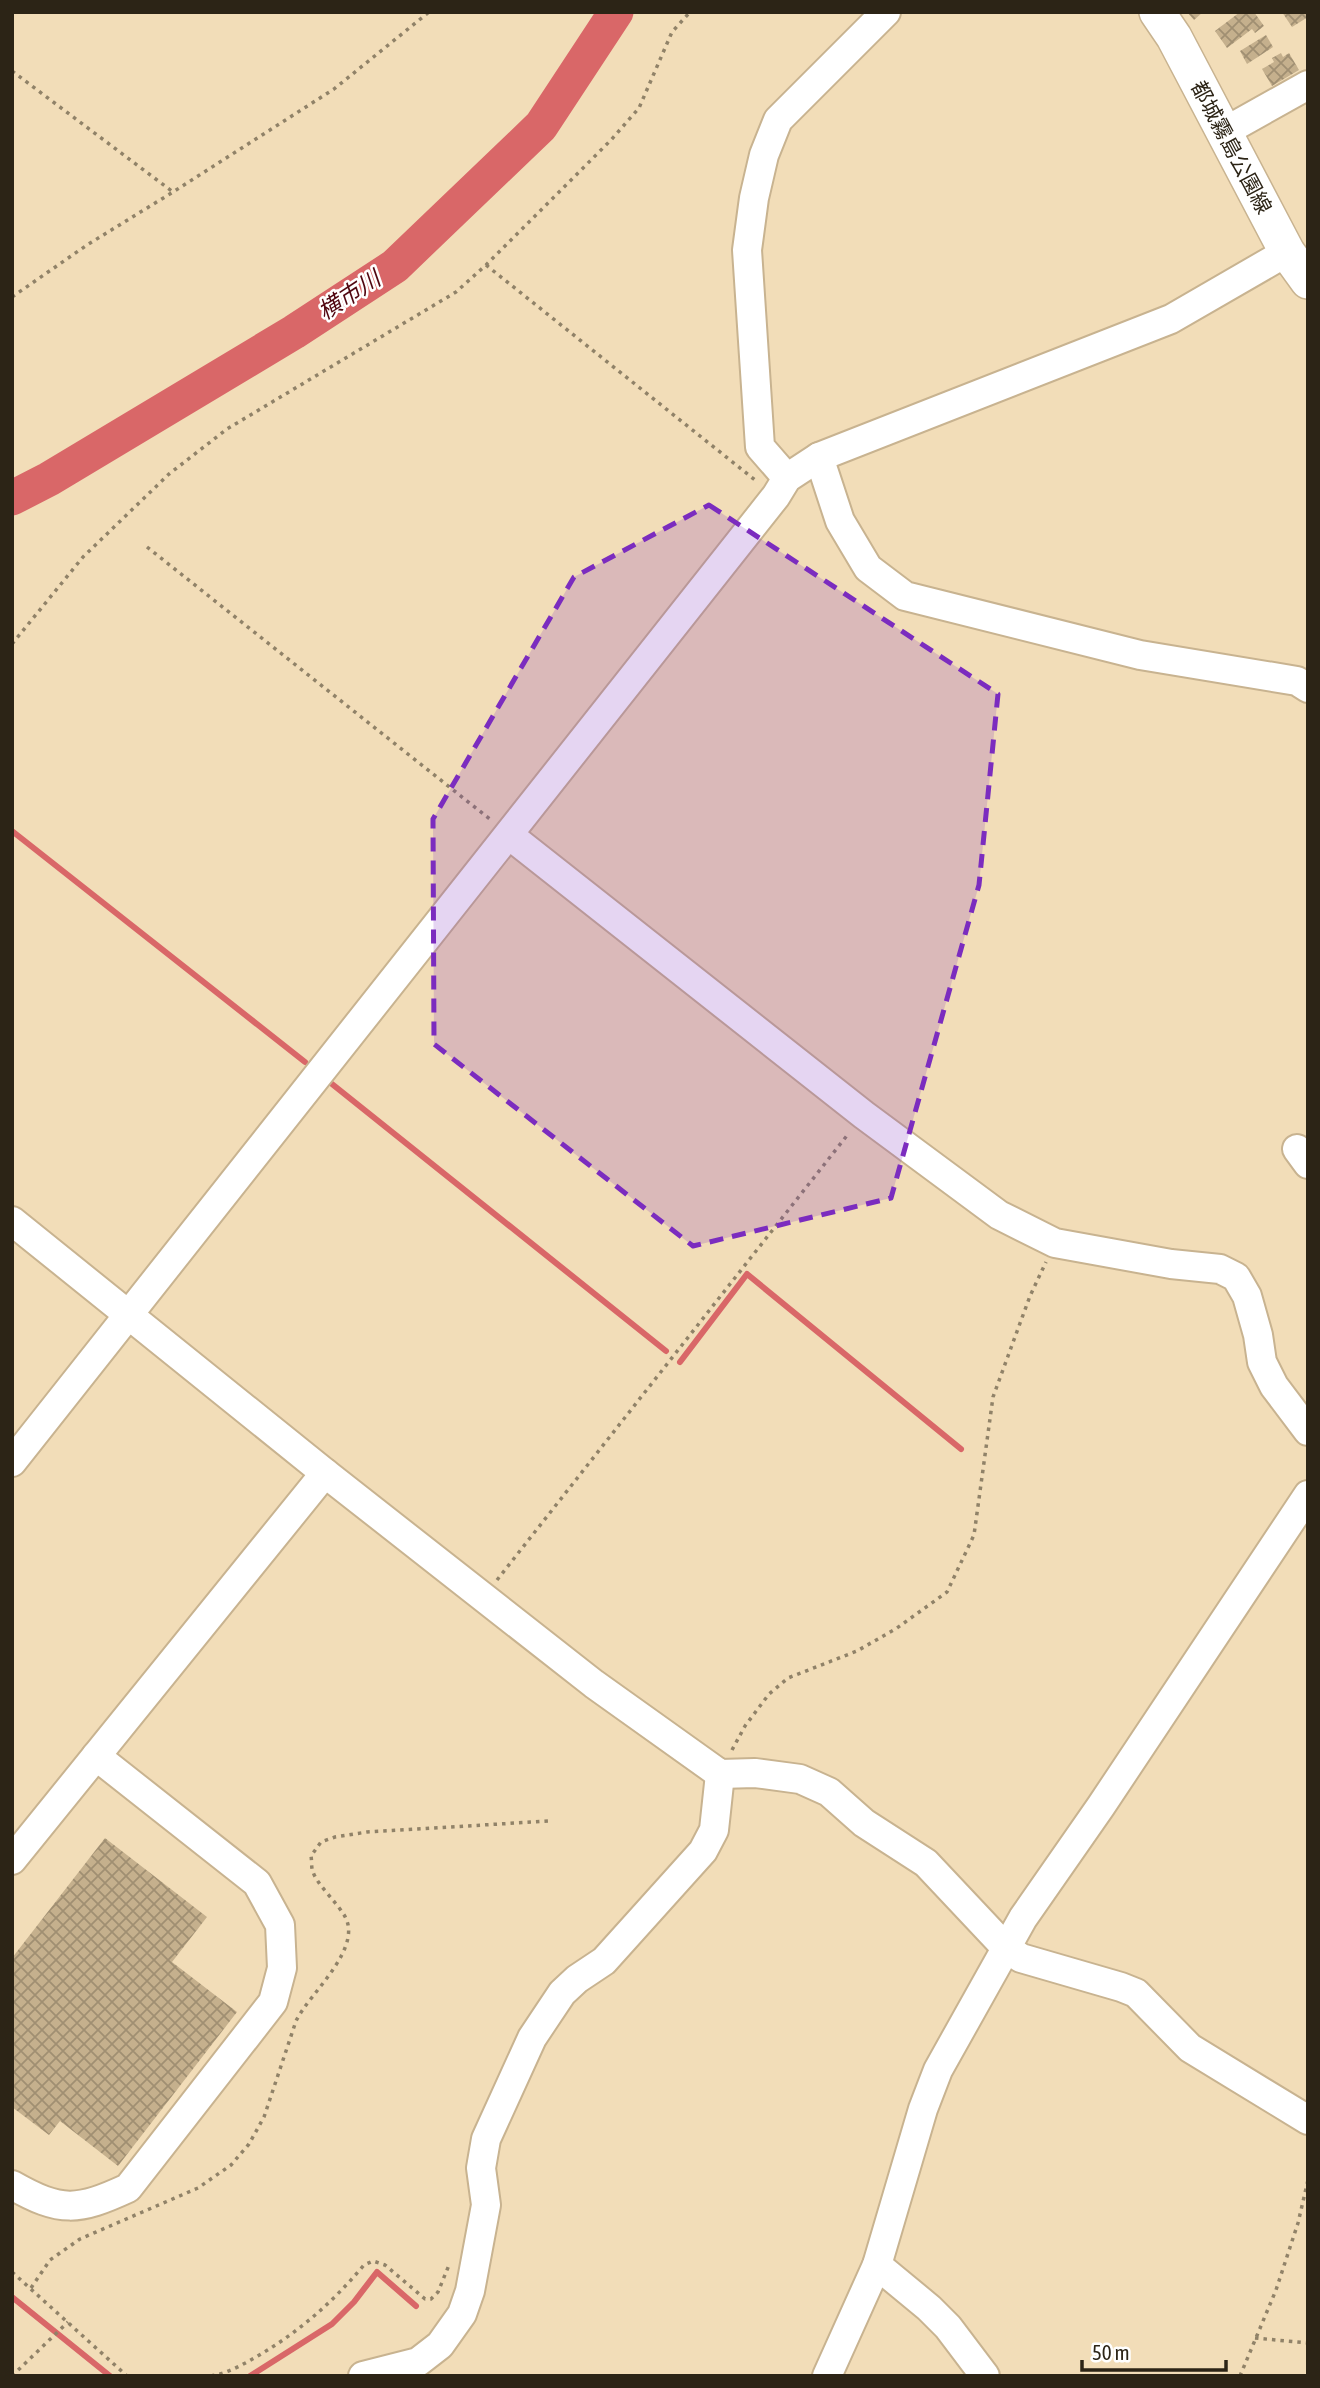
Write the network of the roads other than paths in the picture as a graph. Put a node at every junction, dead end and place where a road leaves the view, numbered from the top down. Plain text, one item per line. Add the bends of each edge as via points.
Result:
1 (886, 12) edge
2 (1157, 12) edge
3 (1308, 85) edge
4 (1224, 132) junction
5 (1287, 253) junction
6 (1308, 281) edge
7 (819, 457) junction
8 (782, 487) junction
9 (1308, 688) edge
10 (509, 835) junction
11 (12, 1222) edge
12 (129, 1313) junction
13 (1308, 1431) edge
14 (12, 1462) edge
15 (325, 1473) junction
16 (1308, 1495) edge
17 (96, 1756) junction
18 (720, 1774) junction
19 (12, 1860) edge
20 (1006, 1948) junction
21 (1308, 2120) edge
22 (12, 2185) edge
23 (877, 2265) junction
24 (363, 2376) edge
25 (827, 2376) edge
26 (985, 2376) edge

1 - 8 street via 778,120 754,198 747,250 760,446
2 - 4 main road, 都城霧島公園線
3 - 4 street
4 - 5 main road, 都城霧島公園線
5 - 6 main road, 都城霧島公園線
5 - 7 street via 1171,319
7 - 8 street
7 - 9 street via 840,521 868,568 905,596 1140,655 1297,681
8 - 10 street
10 - 12 street
10 - 13 street via 864,1115 999,1215 1055,1243 1220,1269 1236,1277 1247,1296 1262,1362
11 - 12 street
12 - 14 street
12 - 15 street
15 - 17 street
15 - 18 street via 593,1684
16 - 20 street
17 - 19 street
17 - 22 street via 257,1883 280,1925 282,1968 273,2002 128,2188 95,2203 68,2207 39,2201
18 - 20 street via 800,1779 829,1792 864,1823 926,1863
18 - 24 street via 714,1830 704,1851 604,1961 562,1993 531,2038 486,2139 481,2168 486,2205 462,2314 440,2346 418,2362
20 - 21 street via 1021,1958 1136,1993 1190,2048
20 - 23 street via 938,2070
23 - 25 street
23 - 26 street via 948,2327

